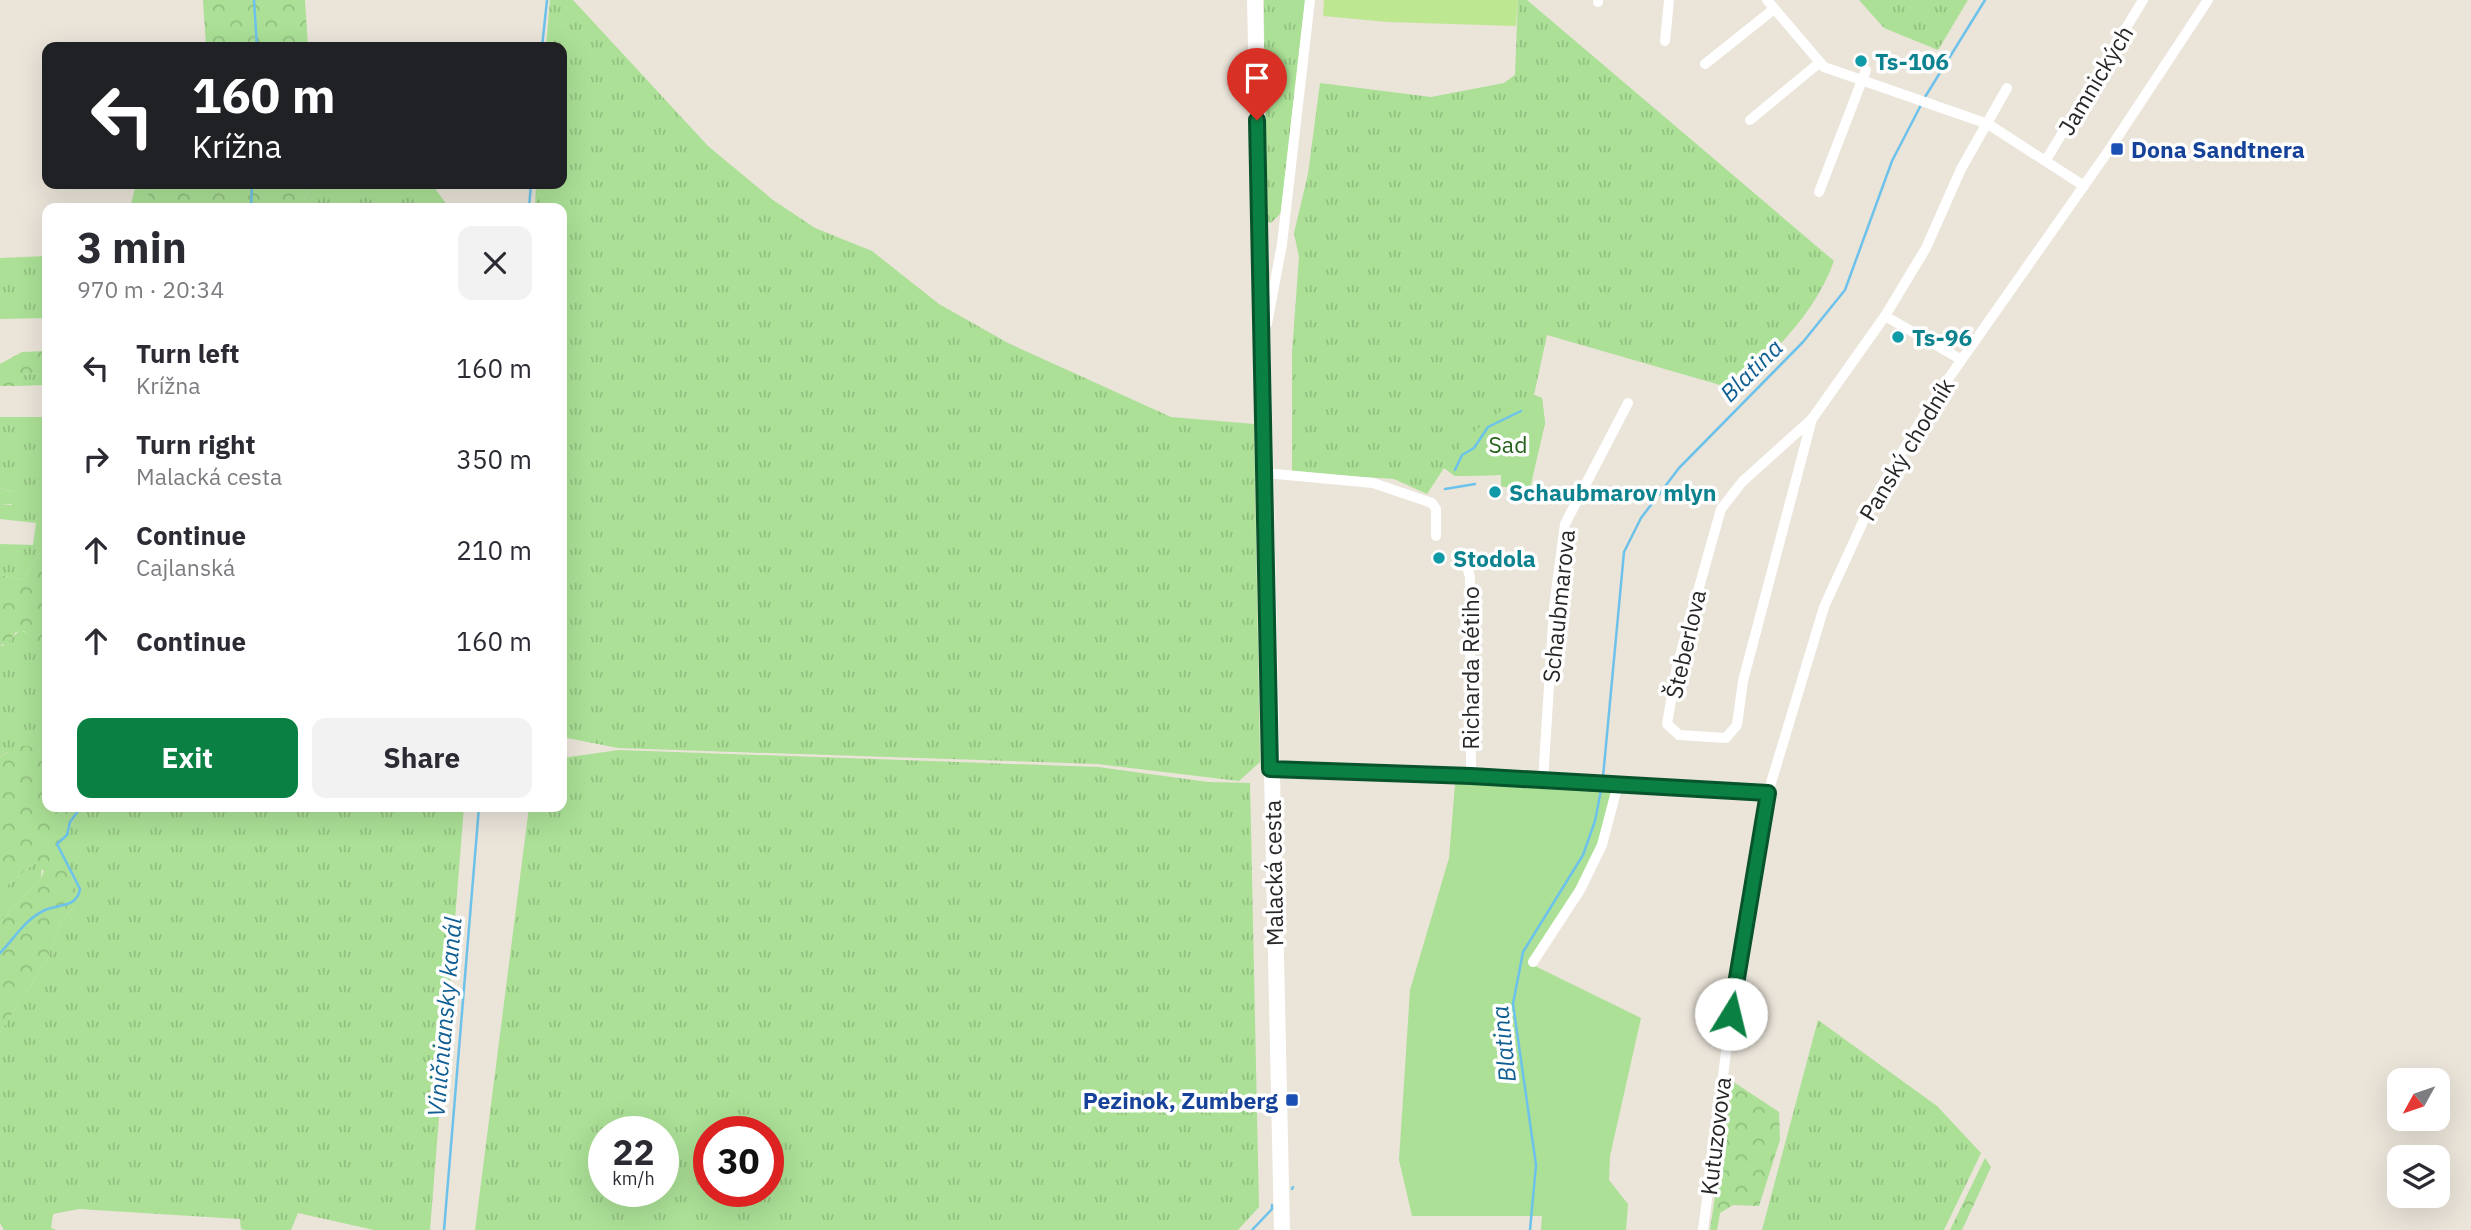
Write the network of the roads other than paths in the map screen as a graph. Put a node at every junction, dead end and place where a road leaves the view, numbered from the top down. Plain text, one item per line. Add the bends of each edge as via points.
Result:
1 (1255, 0) edge
2 (1311, 0) edge
3 (1669, 0) edge
4 (2143, 0) edge
5 (2208, 0) edge
6 (1771, 5) edge
7 (1665, 41) dead end
8 (1819, 63) junction
9 (1705, 64) dead end
10 (1865, 75) junction
11 (2007, 88) dead end
12 (1750, 120) dead end
13 (1988, 124) junction
14 (2046, 160) junction
15 (2084, 186) junction
16 (1819, 192) dead end
17 (1260, 244) junction
18 (1282, 244) junction
19 (1885, 316) junction
20 (1263, 344) junction
21 (1960, 359) junction
22 (1628, 403) dead end
23 (1812, 419) junction
24 (1785, 445) junction
25 (1802, 463) junction
26 (1265, 473) junction
27 (1436, 536) dead end
28 (1465, 560) dead end
29 (1270, 769) junction
30 (1471, 776) junction
31 (1544, 781) junction
32 (1616, 784) junction
33 (1768, 793) junction
34 (1533, 962) dead end
35 (1282, 1230) edge
36 (1703, 1230) edge

1 - 17 main road, Malacká cesta
2 - 18 street
3 - 7 street
4 - 14 street, Jamnických
5 - 15 street, Panský chodník
6 - 8 street
6 - 9 street
8 - 10 street
8 - 12 street
10 - 13 street via 1909,97
10 - 16 street
11 - 13 street, Šteberlova
13 - 14 street
13 - 19 street, Šteberlova via 1961,169 1926,248
14 - 15 street
15 - 21 street, Panský chodník
17 - 18 street
17 - 20 main road, Malacká cesta
18 - 20 street
19 - 21 street
19 - 23 street, Šteberlova
20 - 26 main road, Malacká cesta
21 - 33 street, Panský chodník via 1872,502 1839,571 1811,643
22 - 31 street, Schaubmarova via 1565,524 1554,607
23 - 24 street, Šteberlova
23 - 25 street, Šteberlova
24 - 25 street
24 - 25 street, Šteberlova via 1730,495 1716,521 1677,666 1667,724 1679,735 1726,738 1737,725 1743,681
26 - 27 street via 1373,483 1433,503
26 - 29 main road, Malacká cesta
28 - 30 street, Richarda Rétiho via 1470,577
29 - 30 street
29 - 35 main road, Malacká cesta
30 - 31 street
31 - 32 street
32 - 33 street
32 - 34 street via 1602,845 1580,890
33 - 36 street, Kutuzovova via 1732,1002

